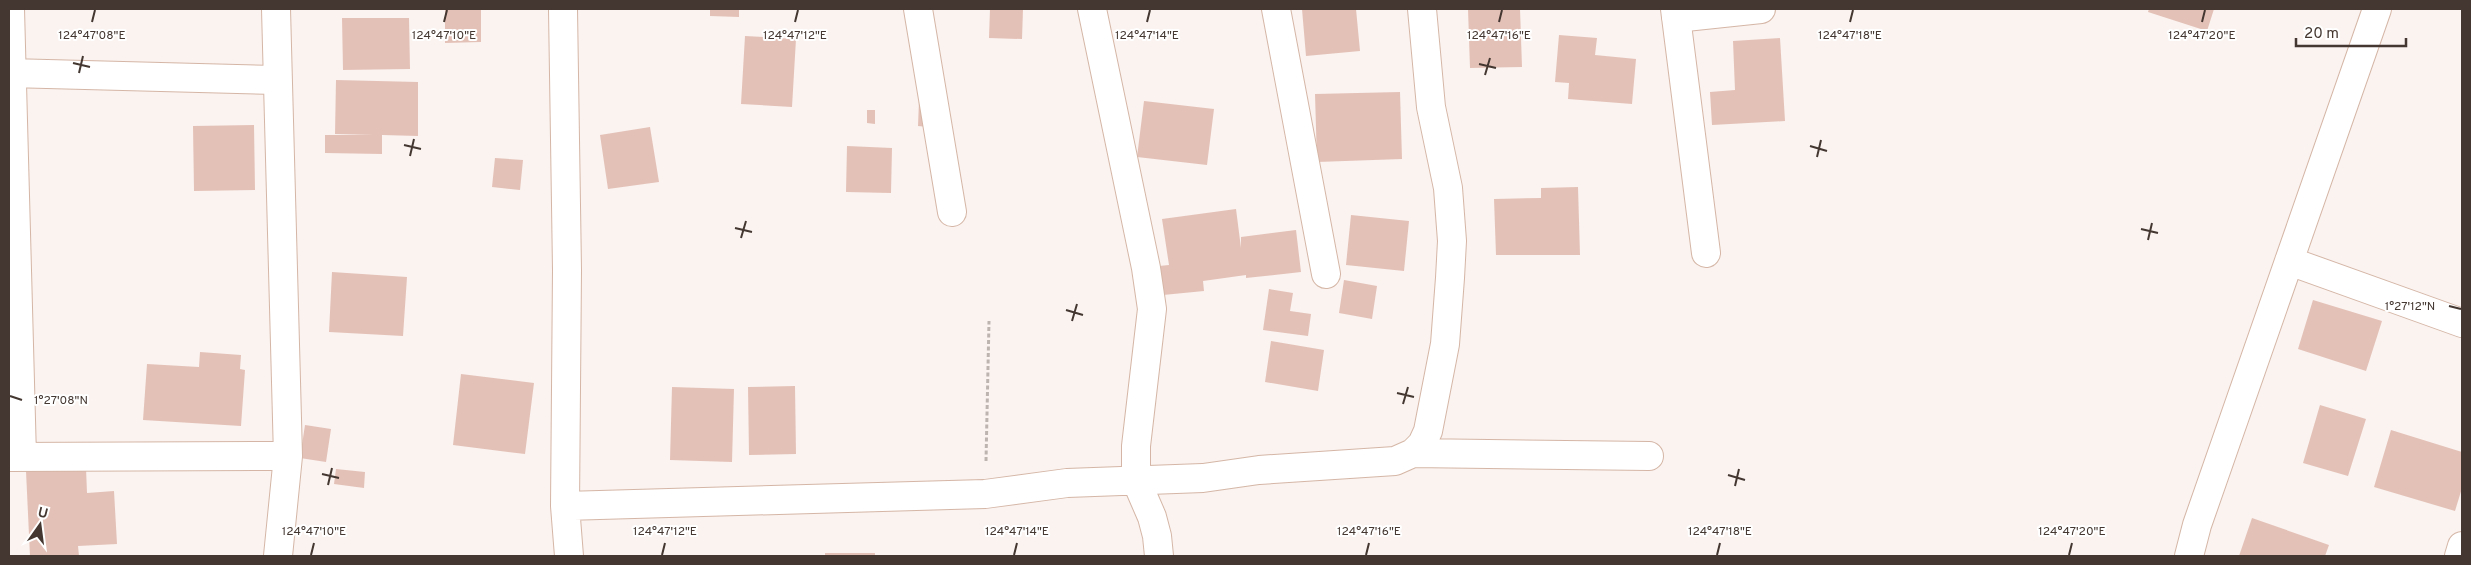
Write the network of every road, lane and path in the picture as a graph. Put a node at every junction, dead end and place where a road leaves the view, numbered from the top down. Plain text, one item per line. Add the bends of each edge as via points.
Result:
1 (10, 9) edge
2 (276, 9) edge
3 (563, 9) edge
4 (918, 9) edge
5 (1092, 9) edge
6 (1276, 9) edge
7 (1422, 9) edge
8 (1762, 9) edge
9 (2377, 9) edge
10 (1676, 14) edge
11 (10, 73) edge
12 (277, 80) junction
13 (952, 212) dead end
14 (1706, 253) dead end
15 (2289, 261) junction
16 (1326, 274) dead end
17 (989, 320) dead end
18 (2462, 322) edge
19 (1413, 453) junction
20 (288, 456) junction
21 (1649, 456) dead end
22 (16, 457) edge
23 (1136, 480) junction
24 (985, 494) junction
25 (565, 506) junction
26 (2462, 546) edge
27 (278, 556) edge
28 (570, 556) edge
29 (1159, 556) edge
30 (2189, 556) edge
31 (2458, 556) edge

1 - 11 street
2 - 12 street
3 - 25 street
4 - 13 street
5 - 23 street via 1152,309 1136,446
6 - 16 street
7 - 19 street via 1431,107 1448,188 1452,241 1445,344 1433,414 1422,444
8 - 10 street
9 - 15 street
10 - 14 street
11 - 12 street
11 - 22 street
12 - 20 street
15 - 18 street
15 - 30 street
17 - 24 path
19 - 21 street
19 - 23 street via 1395,461 1259,470 1203,478
20 - 22 street
20 - 27 street
23 - 24 street via 1066,483
23 - 29 street via 1152,517
24 - 25 street
25 - 28 street
26 - 31 street

